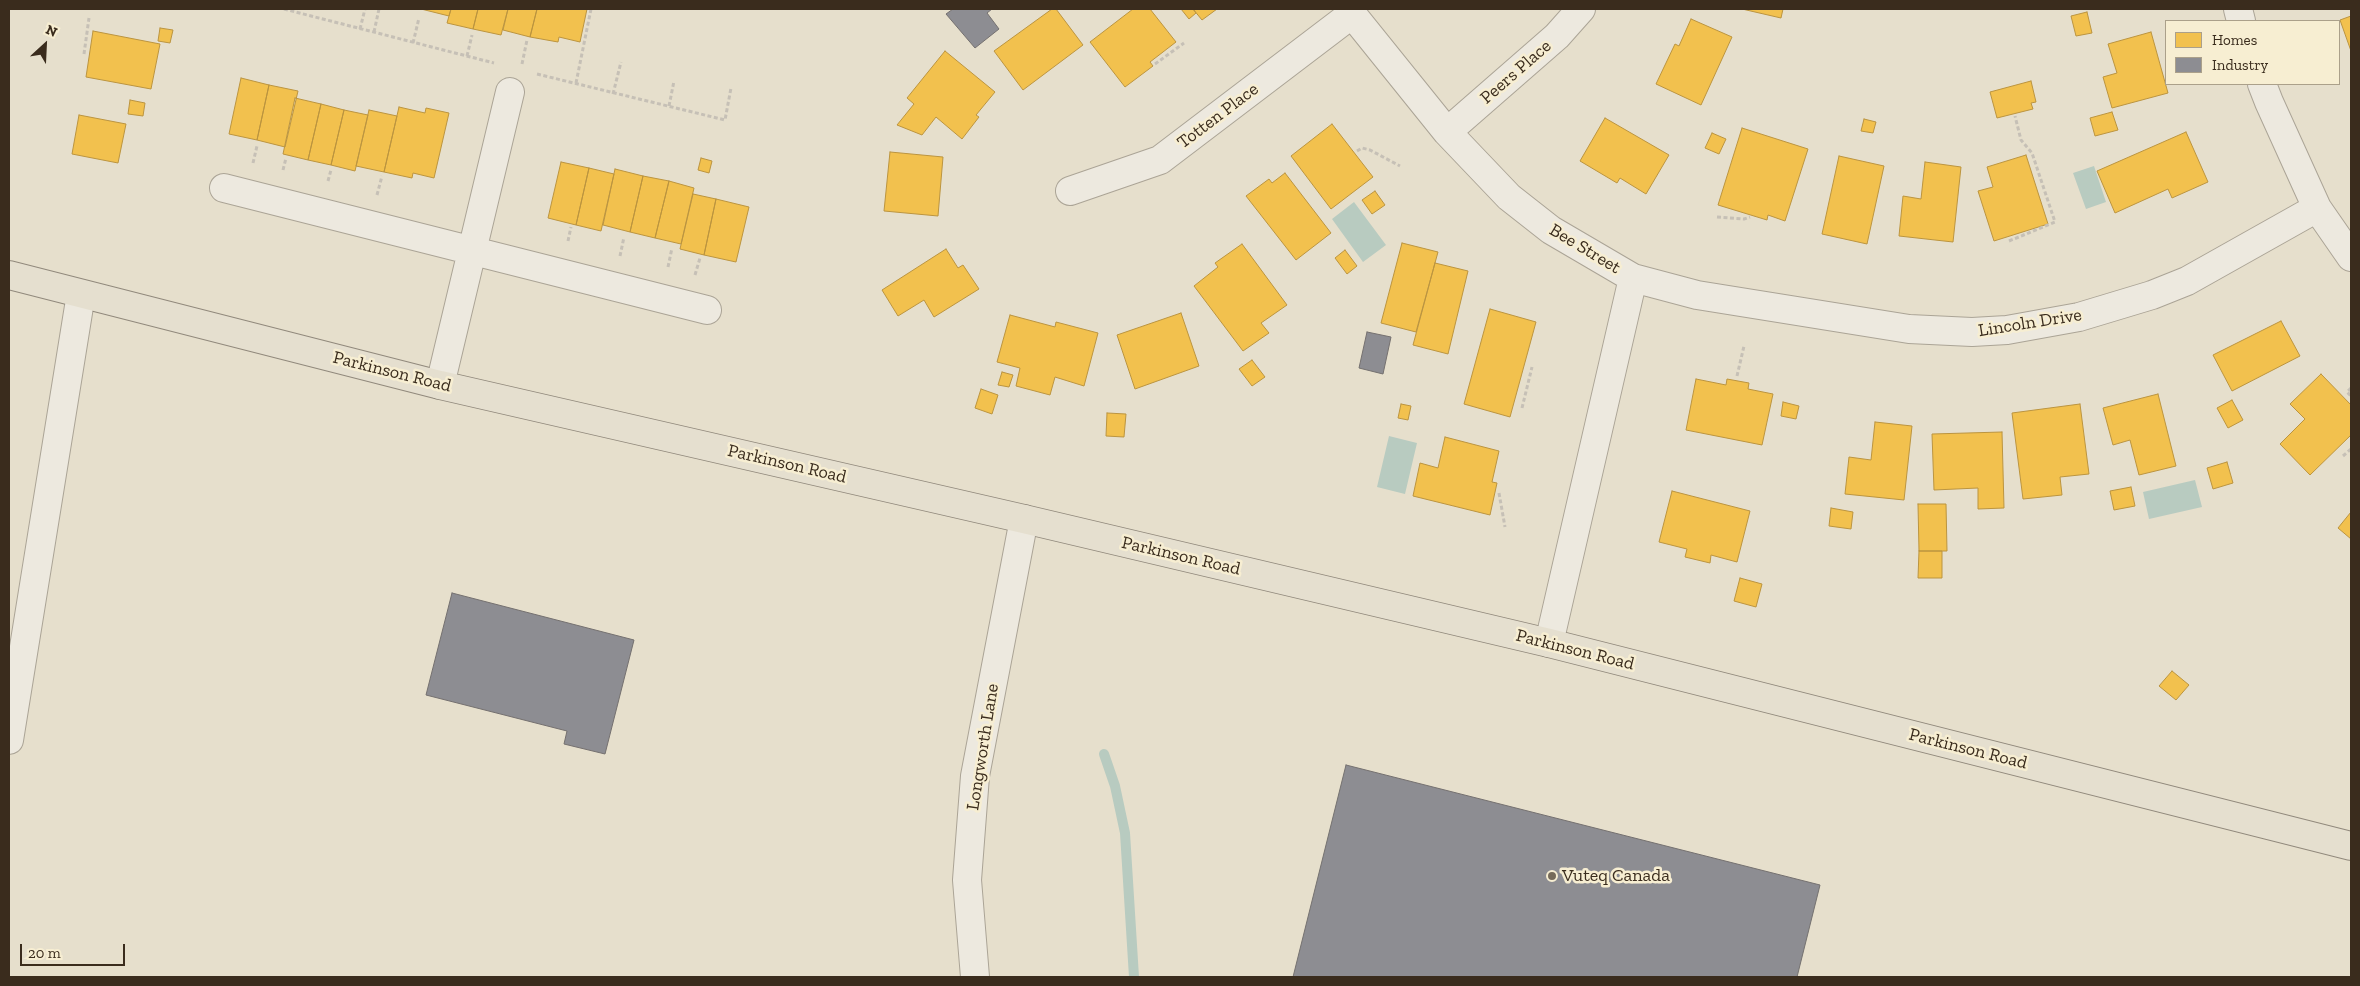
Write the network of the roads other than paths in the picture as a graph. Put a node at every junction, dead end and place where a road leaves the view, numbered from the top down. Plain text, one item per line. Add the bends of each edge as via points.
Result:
1 (1581, 9) edge
2 (1350, 12) edge
3 (515, 81) road end
4 (2262, 85) edge
5 (1447, 132) junction
6 (224, 188) dead end
7 (1070, 191) dead end
8 (2318, 208) junction
9 (472, 250) junction
10 (2351, 257) edge
11 (9, 275) edge
12 (1633, 278) junction
13 (81, 294) junction
14 (707, 310) dead end
15 (440, 385) junction
16 (1024, 519) junction
17 (1550, 643) junction
18 (9, 740) edge
19 (2351, 846) edge
20 (975, 977) edge

1 - 5 street, Peers Place via 1557,36
2 - 5 street, Bee Street
2 - 7 street, Totten Place via 1160,160
3 - 9 street
4 - 8 street
5 - 12 street, Bee Street via 1499,189 1526,211 1578,247
6 - 9 street
8 - 10 street
8 - 12 street, Lincoln Drive via 2187,281 2152,295 2079,316 2007,330 1908,330 1697,295
9 - 14 street
9 - 15 street
11 - 13 main road, Parkinson Road
12 - 17 street, Bee Street
13 - 15 main road, Parkinson Road
13 - 18 street
15 - 16 main road, Parkinson Road
16 - 17 main road, Parkinson Road
16 - 20 street, Longworth Lane via 975,776 967,880
17 - 19 main road, Parkinson Road

